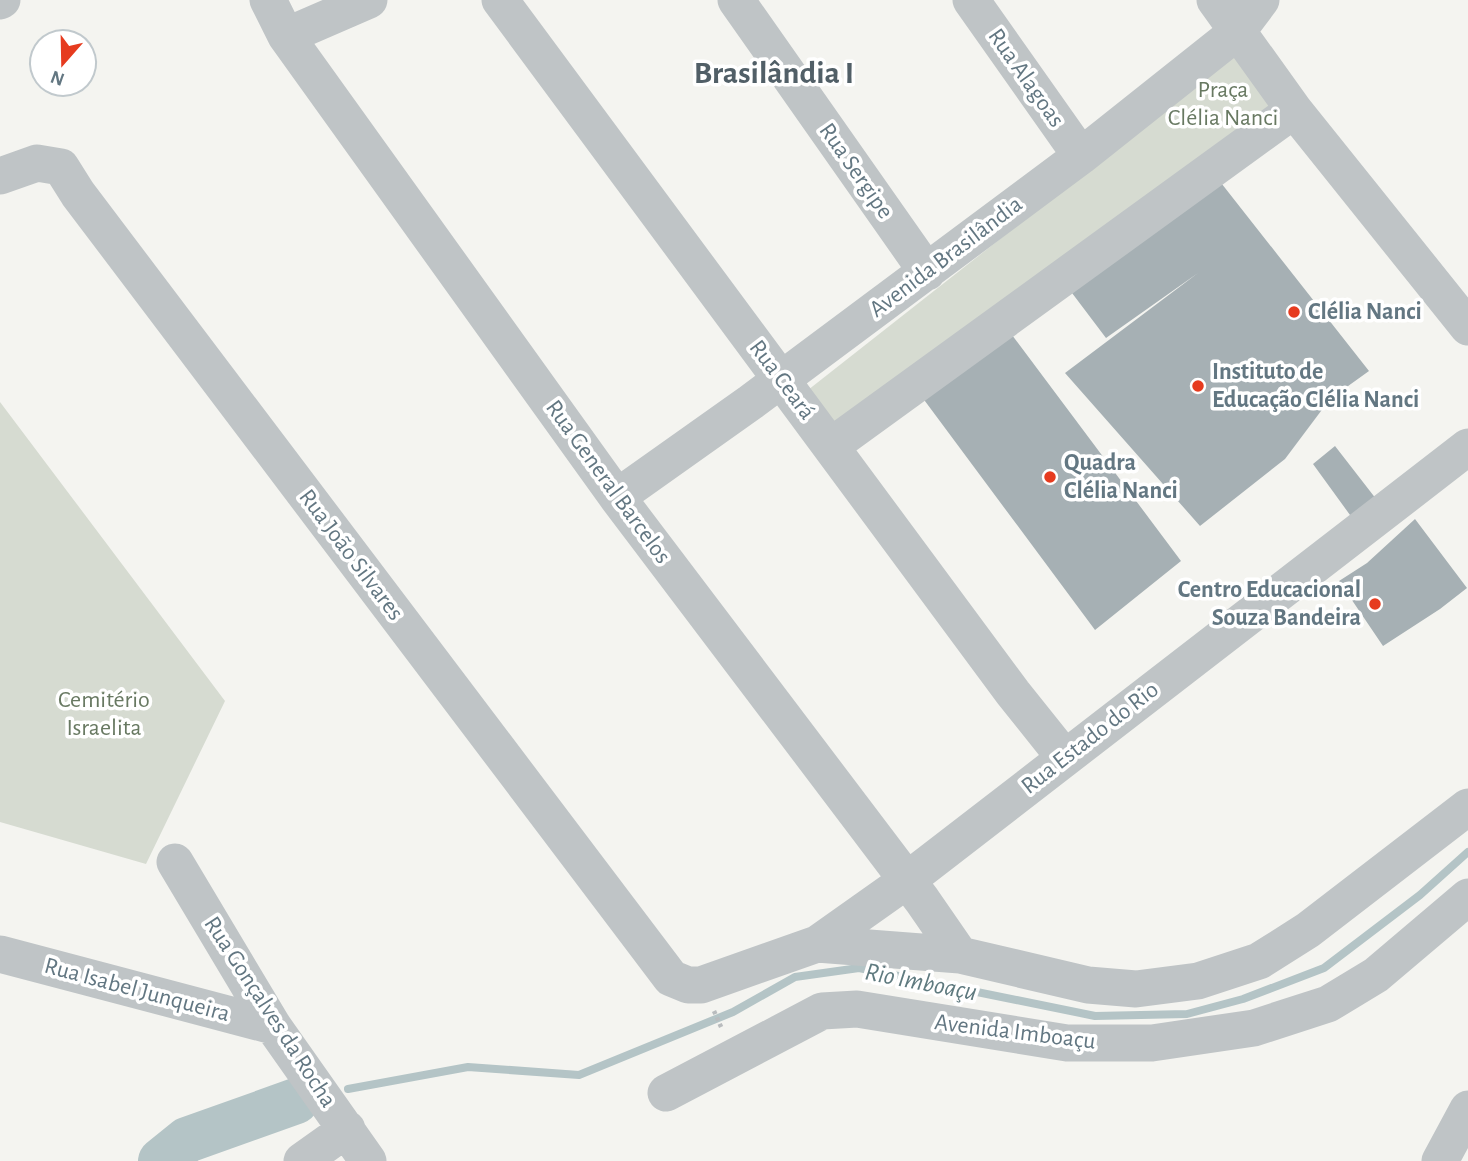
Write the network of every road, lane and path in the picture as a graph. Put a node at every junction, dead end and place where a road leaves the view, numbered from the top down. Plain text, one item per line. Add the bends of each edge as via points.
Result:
1 (268, 0) edge
2 (369, 0) edge
3 (500, 0) edge
4 (736, 0) edge
5 (971, 0) edge
6 (1215, 0) edge
7 (1261, 0) edge
8 (1237, 32) junction
9 (286, 36) junction
10 (1294, 110) junction
11 (1081, 156) junction
12 (0, 176) edge
13 (927, 272) junction
14 (1468, 327) edge
15 (781, 378) junction
16 (831, 446) junction
17 (1468, 447) edge
18 (617, 497) junction
19 (1065, 758) junction
20 (1468, 807) edge
21 (175, 862) dead end
22 (906, 881) junction
23 (1468, 897) edge
24 (817, 944) junction
25 (0, 954) edge
26 (960, 956) junction
27 (694, 985) junction
28 (273, 1026) junction
29 (736, 1058) junction
30 (666, 1093) dead end
31 (1468, 1109) edge
32 (347, 1129) junction
33 (302, 1161) edge
34 (368, 1161) edge
35 (1440, 1161) edge

1 - 9 street, Rua General Barcelos
2 - 9 street
3 - 15 street, Rua Ceará
4 - 13 street, Rua Sergipe
5 - 11 street, Rua Alagoas
6 - 8 street
7 - 8 street, Avenida Brasilândia
8 - 10 street
8 - 11 street, Avenida Brasilândia
9 - 18 street, Rua General Barcelos
10 - 14 street
10 - 16 street
11 - 13 street, Avenida Brasilândia
12 - 27 street, Rua João Silvares via 37,163 61,167 671,978
13 - 15 street, Avenida Brasilândia
15 - 16 street, Rua Ceará
15 - 18 street, Avenida Brasilândia
16 - 19 street, Rua Ceará
17 - 19 street, Rua Estado do Rio
18 - 22 street, Rua General Barcelos
19 - 22 street, Rua Estado do Rio
20 - 26 street via 1308,930 1259,961 1198,981 1136,989 1088,985
21 - 28 street, Rua Gonçalves da Rocha
22 - 24 street, Rua Estado do Rio
22 - 26 street, Rua General Barcelos
23 - 29 street, Avenida Imboaçu via 1377,975 1328,1004 1254,1028 1152,1042 1066,1043 856,1009 822,1011
24 - 26 street
24 - 27 street, Rua Estado do Rio
25 - 28 street, Rua Isabel Junqueira
27 - 29 path
28 - 32 street, Rua Gonçalves da Rocha
29 - 30 street, Avenida Imboaçu
31 - 35 street
32 - 33 street
32 - 34 street, Rua Gonçalves da Rocha

